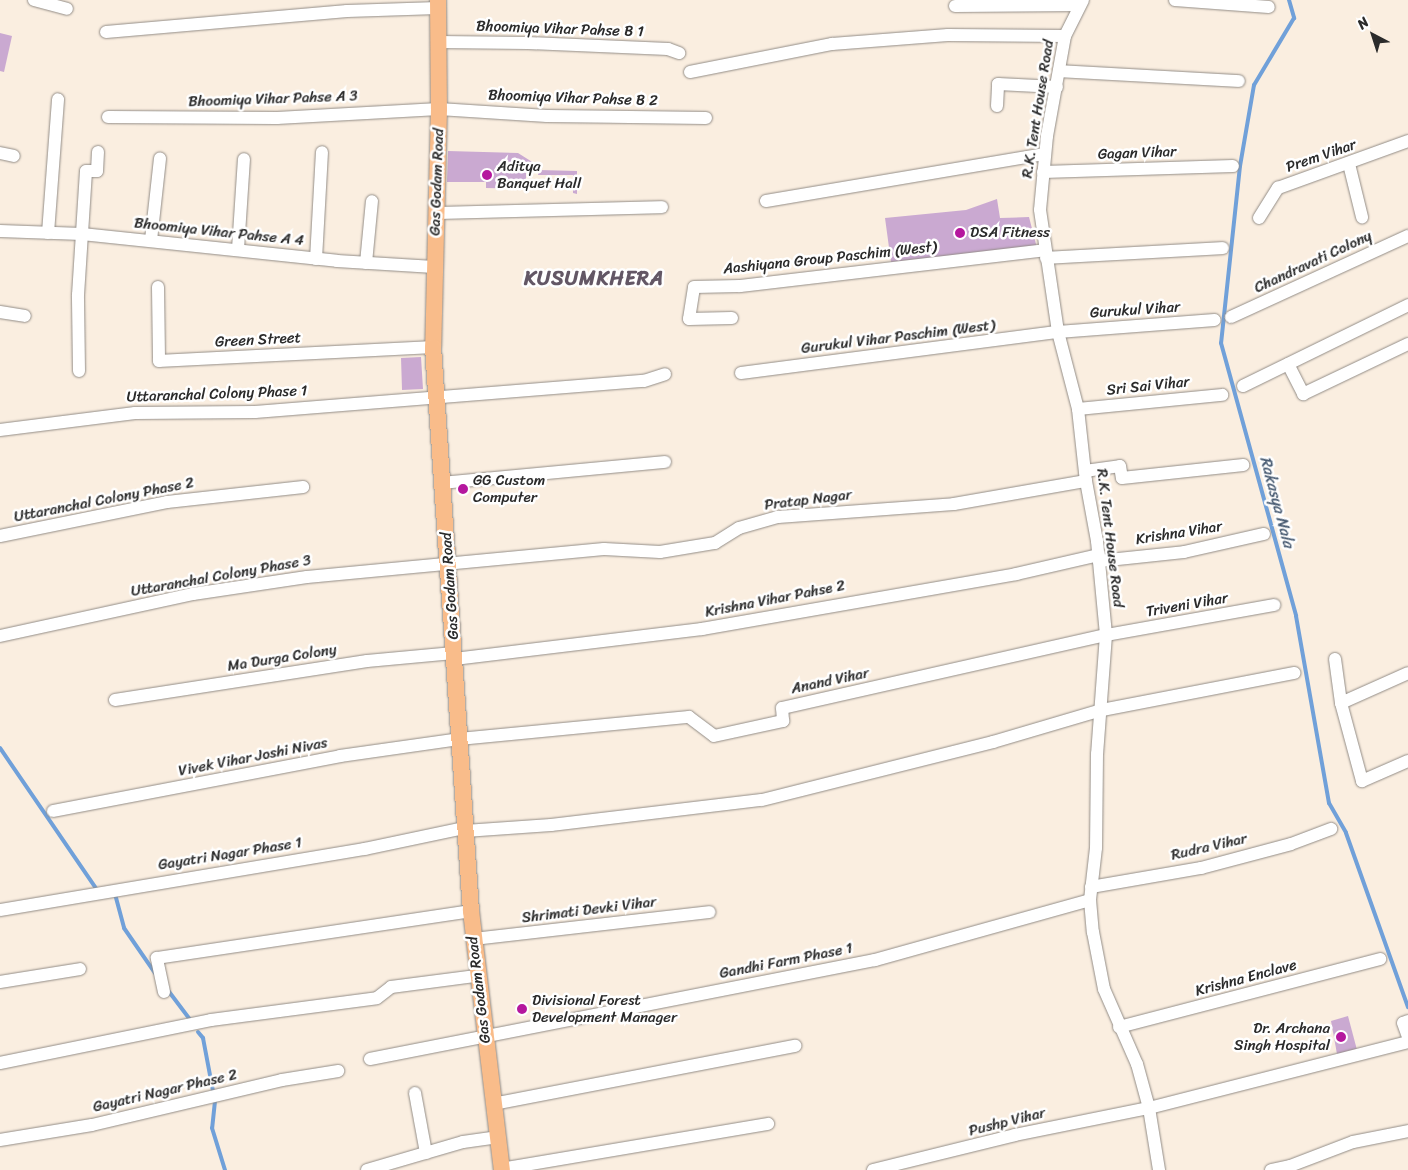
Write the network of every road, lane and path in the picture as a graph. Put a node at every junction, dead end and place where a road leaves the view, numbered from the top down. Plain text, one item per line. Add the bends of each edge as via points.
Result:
1 (34, 0) edge
2 (1174, 0) edge
3 (1082, 2) edge
4 (438, 4) edge
5 (955, 6) dead end
6 (1269, 7) dead end
7 (67, 9) dead end
8 (106, 32) dead end
9 (1065, 36) junction
10 (439, 42) junction
11 (679, 53) dead end
12 (1059, 71) junction
13 (690, 72) dead end
14 (1239, 81) dead end
15 (1057, 87) junction
16 (58, 99) dead end
17 (997, 106) dead end
18 (439, 109) junction
19 (108, 117) dead end
20 (706, 118) dead end
21 (1408, 141) edge
22 (0, 152) edge
23 (98, 152) dead end
24 (322, 152) dead end
25 (1045, 154) junction
26 (14, 156) dead end
27 (160, 158) dead end
28 (244, 159) dead end
29 (1349, 164) junction
30 (1233, 166) dead end
31 (1043, 172) junction
32 (372, 201) dead end
33 (766, 201) dead end
34 (662, 207) dead end
35 (435, 213) junction
36 (1362, 217) dead end
37 (1259, 218) dead end
38 (0, 231) edge
39 (48, 233) junction
40 (82, 234) junction
41 (1408, 236) edge
42 (151, 240) junction
43 (1223, 248) dead end
44 (238, 249) junction
45 (1046, 254) junction
46 (316, 258) junction
47 (366, 263) junction
48 (434, 267) junction
49 (158, 287) dead end
50 (1408, 306) edge
51 (0, 312) edge
52 (25, 316) dead end
53 (1231, 317) dead end
54 (732, 318) dead end
55 (1215, 320) dead end
56 (1058, 332) junction
57 (1408, 344) edge
58 (433, 347) junction
59 (1288, 364) junction
60 (79, 371) dead end
61 (741, 373) dead end
62 (665, 374) dead end
63 (1243, 386) dead end
64 (1222, 394) dead end
65 (436, 397) junction
66 (1078, 409) junction
67 (0, 430) edge
68 (666, 462) dead end
69 (1243, 465) dead end
70 (1085, 476) junction
71 (442, 483) junction
72 (303, 487) dead end
73 (1264, 534) dead end
74 (0, 536) edge
75 (1099, 558) junction
76 (449, 562) junction
77 (1274, 605) dead end
78 (1106, 635) junction
79 (0, 636) edge
80 (454, 656) junction
81 (1335, 659) dead end
82 (1294, 673) dead end
83 (1408, 673) edge
84 (115, 700) dead end
85 (1341, 703) junction
86 (1102, 710) junction
87 (459, 739) junction
88 (1408, 761) edge
89 (53, 811) dead end
90 (1332, 829) dead end
91 (465, 830) junction
92 (1090, 894) junction
93 (0, 910) edge
94 (471, 911) junction
95 (709, 912) dead end
96 (473, 938) junction
97 (1380, 959) dead end
98 (80, 969) dead end
99 (476, 976) junction
100 (0, 982) edge
101 (164, 992) dead end
102 (1408, 1020) edge
103 (1120, 1027) junction
104 (484, 1035) junction
105 (1408, 1037) edge
106 (1408, 1042) edge
107 (795, 1046) dead end
108 (370, 1059) dead end
109 (0, 1063) edge
110 (338, 1071) dead end
111 (415, 1093) dead end
112 (493, 1104) junction
113 (1149, 1108) junction
114 (768, 1124) dead end
115 (1408, 1131) edge
116 (496, 1136) junction
117 (0, 1140) edge
118 (426, 1153) junction
119 (367, 1170) edge
120 (502, 1170) edge
121 (873, 1170) edge
122 (1159, 1170) edge
123 (1271, 1170) edge

1 - 7 street
2 - 6 street
3 - 5 street
3 - 9 street, R.K. Tent House Road
4 - 8 street
4 - 10 main road, Gas Godam Road
9 - 12 street, R.K. Tent House Road
9 - 13 street via 948,35 832,44
10 - 11 street, Bhoomiya Vihar Pahse B 1 via 668,49
10 - 18 main road, Gas Godam Road
12 - 14 street
12 - 15 street, R.K. Tent House Road
15 - 17 street via 998,84
15 - 25 street, R.K. Tent House Road
16 - 39 street
18 - 19 street, Bhoomiya Vihar Pahse A 3 via 277,118
18 - 20 street, Bhoomiya Vihar Pahse B 2 via 547,116
18 - 35 main road, Gas Godam Road
21 - 29 street, Prem Vihar
22 - 26 street
23 - 40 street via 97,171 86,171
24 - 46 street
25 - 31 street, R.K. Tent House Road
25 - 33 street
27 - 42 street
28 - 44 street
29 - 36 street
29 - 37 street, Prem Vihar via 1278,188
30 - 31 street, Gagan Vihar
31 - 45 street, R.K. Tent House Road via 1040,210
32 - 47 street
34 - 35 street
35 - 48 main road, Gas Godam Road
38 - 39 street, Bhoomiya Vihar Pahse A 4
39 - 40 street, Bhoomiya Vihar Pahse A 4
40 - 42 street, Bhoomiya Vihar Pahse A 4
40 - 60 street
41 - 53 street, Chandravati Colony
42 - 44 street, Bhoomiya Vihar Pahse A 4
43 - 45 street
44 - 46 street, Bhoomiya Vihar Pahse A 4
45 - 54 street, Aashiyana Group Paschim (West) via 740,286 694,287 689,319
45 - 56 street, R.K. Tent House Road
46 - 47 street, Bhoomiya Vihar Pahse A 4
47 - 48 street, Bhoomiya Vihar Pahse A 4
48 - 58 main road, Gas Godam Road
49 - 58 street, Green Street via 159,361
50 - 59 street
51 - 52 street
55 - 56 street, Gurukul Vihar
56 - 61 street, Gurukul Vihar Paschim (West)
56 - 66 street, R.K. Tent House Road
57 - 59 street via 1303,394
58 - 65 main road, Gas Godam Road
59 - 63 street
62 - 65 street, Uttaranchal Colony Phase 1 via 644,381
64 - 66 street, Sri Sai Vihar
65 - 67 street, Uttaranchal Colony Phase 1 via 254,412 135,413
65 - 71 main road, Gas Godam Road
66 - 70 street, R.K. Tent House Road
68 - 71 street
69 - 70 street, Pratap Nagar via 1122,478 1120,466
70 - 75 street, R.K. Tent House Road
70 - 76 street, Pratap Nagar via 954,504 778,517 739,528 715,543 660,552 604,548
71 - 76 main road, Gas Godam Road
72 - 74 street, Uttaranchal Colony Phase 2 via 167,502
73 - 75 street, Krishna Vihar via 1184,552
75 - 78 street, R.K. Tent House Road
75 - 80 street, Krishna Vihar Pahse 2 via 702,629
76 - 79 street, Uttaranchal Colony Phase 3 via 307,577 193,594
76 - 80 main road, Gas Godam Road
77 - 78 street, Triveni Vihar
78 - 86 street, R.K. Tent House Road
78 - 87 street, Anand Vihar via 782,708 783,721 714,736 688,716
80 - 84 street, Ma Durga Colony via 367,661
80 - 87 main road, Gas Godam Road
81 - 85 street
82 - 86 street, Gayatri Nagar Phase 1
83 - 85 street
85 - 88 street via 1362,781
86 - 91 street, Gayatri Nagar Phase 1 via 993,742 762,800 551,825
86 - 92 street, R.K. Tent House Road via 1096,848
87 - 89 street, Vivek Vihar Joshi Nivas via 340,756
87 - 91 main road, Gas Godam Road
90 - 92 street, Rudra Vihar via 1291,844
91 - 93 street, Gayatri Nagar Phase 1
91 - 94 main road, Gas Godam Road
92 - 103 street, R.K. Tent House Road via 1104,989
92 - 104 street, Gandhi Farm Phase 1 via 876,960
94 - 96 main road, Gas Godam Road
94 - 101 street via 157,958
95 - 96 street, Shrimati Devki Vihar
96 - 99 main road, Gas Godam Road
97 - 103 street, Krishna Enclave
98 - 100 street
99 - 104 main road, Gas Godam Road
99 - 109 street via 391,986 378,998 210,1020
102 - 105 street via 1403,1023
103 - 113 street, R.K. Tent House Road via 1137,1064
104 - 108 street
104 - 112 main road, Gas Godam Road
106 - 113 street, Pushp Vihar
107 - 112 street
110 - 117 street, Gayatri Nagar Phase 2 via 282,1080 92,1125
111 - 118 street
112 - 116 main road, Gas Godam Road
113 - 121 street, Pushp Vihar via 1014,1135
113 - 122 street, R.K. Tent House Road
114 - 120 street
115 - 123 street via 1353,1142
116 - 118 street
116 - 120 main road, Gas Godam Road
118 - 119 street

